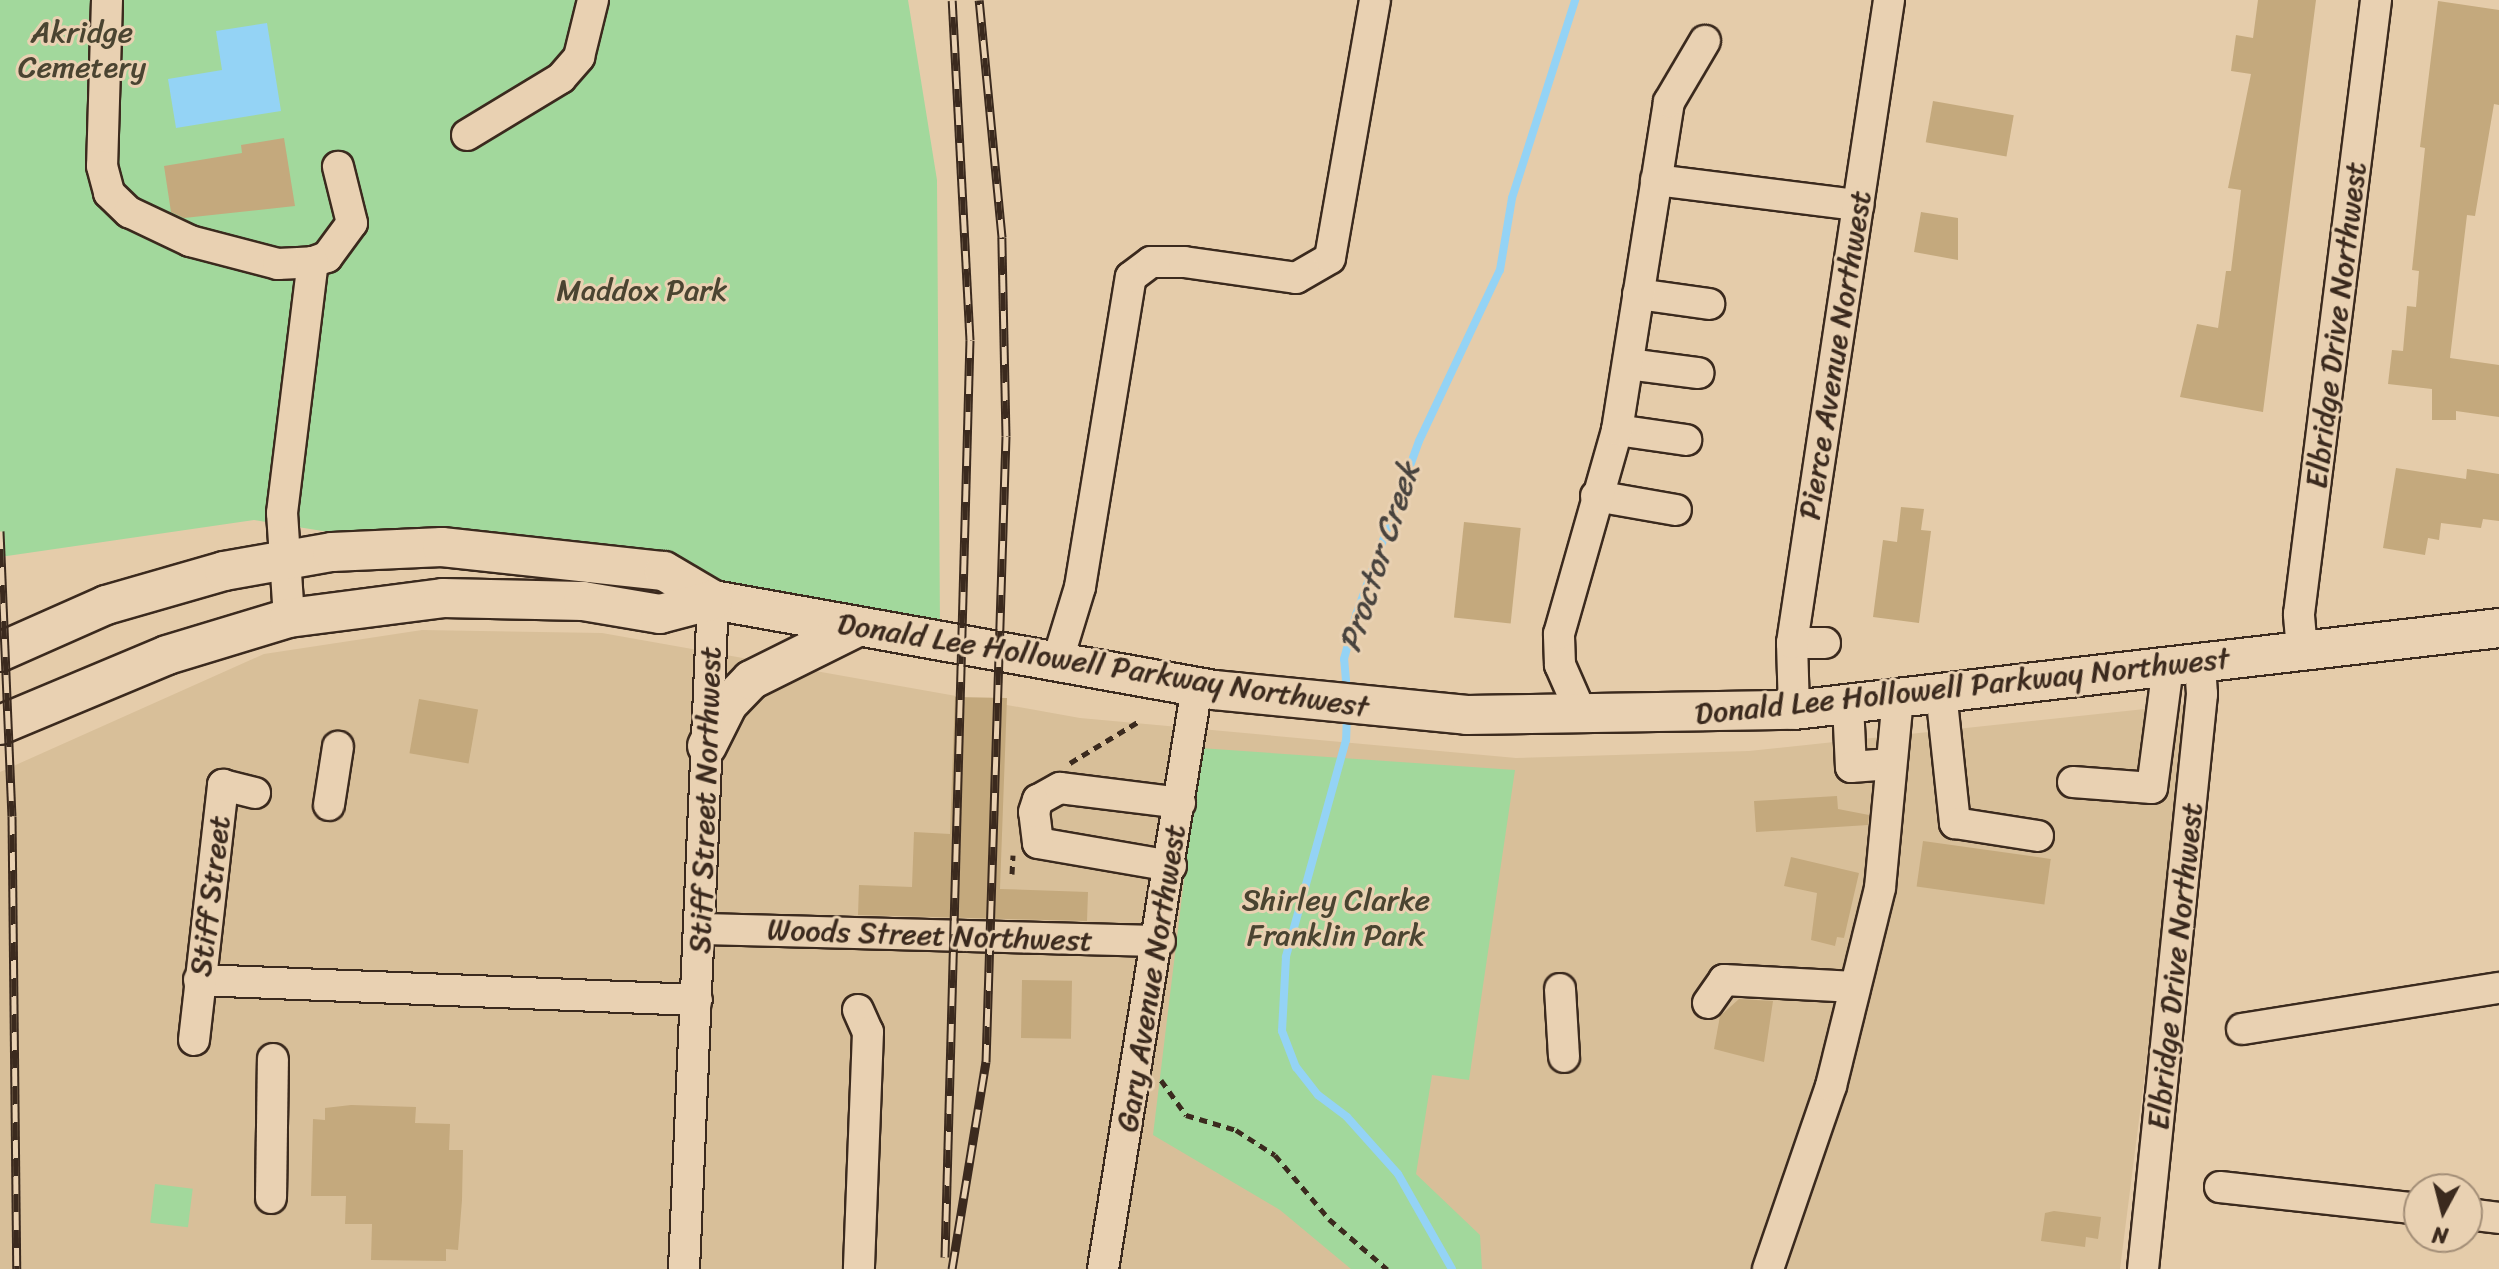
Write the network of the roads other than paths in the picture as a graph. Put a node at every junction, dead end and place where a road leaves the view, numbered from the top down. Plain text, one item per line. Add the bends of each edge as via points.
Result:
1 (107, 0) edge
2 (593, 0) edge
3 (1375, 0) edge
4 (1889, 0) edge
5 (2376, 0) edge
6 (1705, 41) dead end
7 (467, 135) dead end
8 (338, 167) dead end
9 (1656, 180) junction
10 (1858, 205) junction
11 (313, 262) junction
12 (1638, 294) junction
13 (1709, 304) dead end
14 (1628, 364) junction
15 (1698, 373) dead end
16 (1617, 430) junction
17 (1686, 440) dead end
18 (1596, 496) junction
19 (1676, 510) dead end
20 (280, 561) junction
21 (713, 600) junction
22 (289, 618) junction
23 (858, 627) junction
24 (2499, 628) edge
25 (1792, 643) junction
26 (1825, 643) dead end
27 (2302, 650) junction
28 (0, 652) edge
29 (1058, 659) junction
30 (2184, 664) junction
31 (1197, 687) junction
32 (1941, 692) junction
33 (1898, 698) junction
34 (1848, 704) junction
35 (1794, 710) junction
36 (1582, 715) junction
37 (0, 725) edge
38 (707, 746) junction
39 (338, 747) dead end
40 (1891, 764) junction
41 (2073, 782) dead end
42 (255, 793) dead end
43 (1180, 803) junction
44 (329, 805) dead end
45 (2038, 836) dead end
46 (1171, 866) junction
47 (700, 929) junction
48 (1160, 941) junction
49 (199, 980) junction
50 (1855, 987) junction
51 (2499, 988) edge
52 (1560, 989) dead end
53 (697, 1000) junction
54 (1708, 1003) dead end
55 (858, 1010) dead end
56 (2242, 1029) dead end
57 (194, 1040) dead end
58 (1564, 1057) dead end
59 (273, 1059) dead end
60 (2220, 1187) dead end
61 (271, 1198) dead end
62 (2403, 1207) edge
63 (684, 1269) edge
64 (859, 1269) edge
65 (1103, 1269) edge
66 (1768, 1269) edge
67 (2143, 1269) edge

1 - 11 street via 102,166 109,193 129,212 190,241 278,264
2 - 7 street via 579,57 561,78
3 - 29 street via 1330,258 1296,278 1184,262 1151,262 1131,277 1080,587
4 - 10 street, Pierce Avenue Northwest
5 - 27 street, Elbridge Drive Northwest via 2299,614
6 - 9 street via 1669,102
8 - 11 street via 352,223 327,257
9 - 10 street
9 - 12 street
10 - 25 street, Pierce Avenue Northwest
11 - 20 street
12 - 13 street
12 - 14 street
14 - 15 street
14 - 16 street
16 - 17 street
16 - 18 street
18 - 19 street
18 - 36 street via 1559,634 1560,665
20 - 21 main road, Donald Lee Hollowell Parkway Northwest via 384,549 505,551 664,571
20 - 22 street
20 - 28 main road, Donald Lee Hollowell Parkway Northwest via 106,605
21 - 22 main road, Donald Lee Hollowell Parkway Northwest via 660,614 583,601 443,598
21 - 23 main road, Donald Lee Hollowell Parkway Northwest
21 - 38 street, Stiff Street Northwest
22 - 37 main road, Donald Lee Hollowell Parkway Northwest via 167,655
23 - 29 main road, Donald Lee Hollowell Parkway Northwest
23 - 38 main road via 751,680 728,704
24 - 27 main road, Donald Lee Hollowell Parkway Northwest
25 - 26 street
25 - 35 street, Pierce Avenue Northwest
27 - 30 main road, Donald Lee Hollowell Parkway Northwest
29 - 31 main road, Donald Lee Hollowell Parkway Northwest
30 - 32 main road, Donald Lee Hollowell Parkway Northwest
30 - 41 street via 2152,788
30 - 67 street, Elbridge Drive Northwest via 2202,694
31 - 36 main road, Donald Lee Hollowell Parkway Northwest via 1375,710
31 - 43 street, Gary Avenue Northwest
32 - 33 main road, Donald Lee Hollowell Parkway Northwest
32 - 45 street via 1955,823
33 - 34 main road, Donald Lee Hollowell Parkway Northwest
33 - 40 street
34 - 35 main road, Donald Lee Hollowell Parkway Northwest
34 - 40 street via 1851,767
35 - 36 main road, Donald Lee Hollowell Parkway Northwest
38 - 47 street, Stiff Street Northwest
39 - 44 street
40 - 50 street via 1880,888
42 - 49 street, Stiff Street via 223,785
43 - 46 street, Gary Avenue Northwest
43 - 46 street via 1060,788 1038,800 1034,812 1038,843
46 - 48 street, Gary Avenue Northwest
47 - 48 street, Woods Street Northwest
47 - 53 street, Stiff Street Northwest
48 - 65 street, Gary Avenue Northwest
49 - 53 street
49 - 57 street, Stiff Street
50 - 54 street via 1724,980
50 - 66 street via 1831,1086
51 - 56 street
52 - 58 street
53 - 63 street, Stiff Street Northwest
55 - 64 street via 868,1032
59 - 61 street
60 - 62 street

